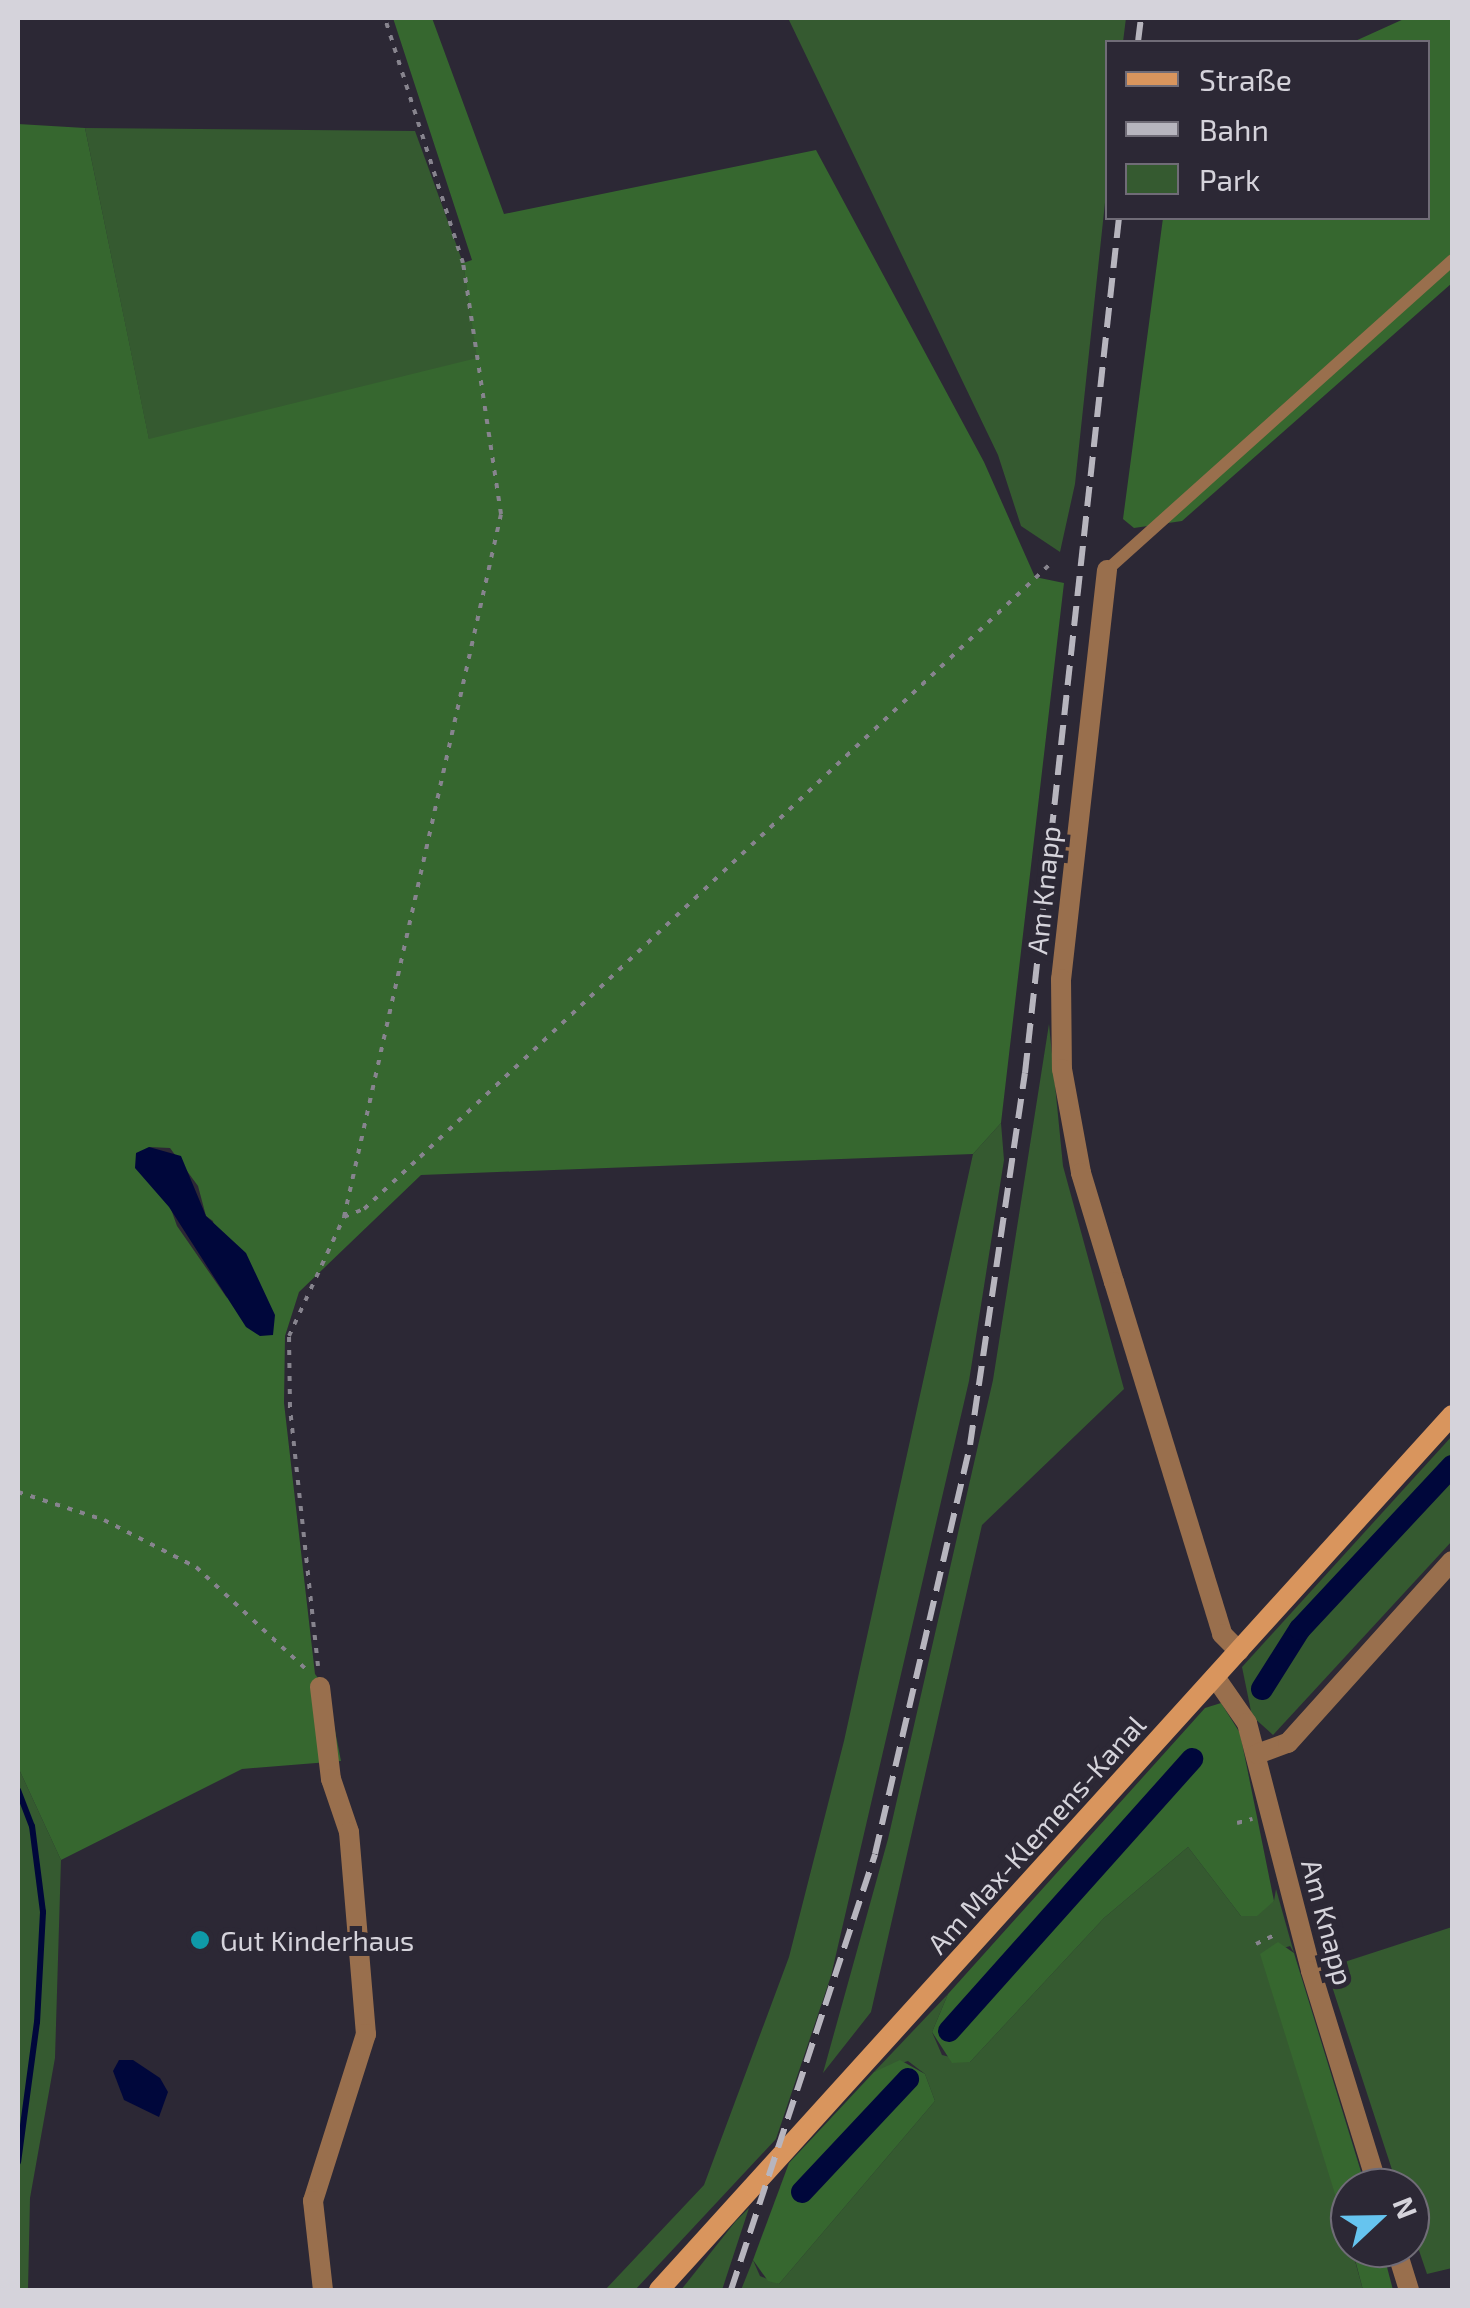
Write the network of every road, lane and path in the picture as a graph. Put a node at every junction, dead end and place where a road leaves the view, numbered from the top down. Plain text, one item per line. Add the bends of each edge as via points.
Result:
1 (384, 18) edge
2 (1452, 260) edge
3 (1049, 564) dead end
4 (1106, 570) joint
5 (344, 1217) junction
6 (1452, 1415) edge
7 (18, 1492) edge
8 (1452, 1561) edge
9 (1239, 1651) junction
10 (1215, 1677) junction
11 (320, 1687) junction
12 (1256, 1754) junction
13 (1299, 1928) junction
14 (1256, 1944) dead end
15 (1372, 2168) edge
16 (323, 2290) edge
17 (659, 2290) edge

1 - 5 path via 463,263 501,514
2 - 4 lane, Am Knapp
3 - 5 path via 364,1209
4 - 9 street, Am Knapp via 1061,980 1062,1069 1082,1172 1120,1301 1222,1634
5 - 11 path via 289,1336 290,1407
6 - 9 main road, Am Max-Klemens-Kanal
7 - 11 path via 104,1520 196,1568
8 - 12 street via 1288,1743
9 - 10 main road, Am Max-Klemens-Kanal
10 - 12 street, Am Knapp via 1248,1723
10 - 17 main road, Am Max-Klemens-Kanal
11 - 16 street via 332,1779 349,1832 366,2034 312,2201
12 - 13 street, Am Knapp
13 - 14 path
13 - 15 street, Am Knapp

